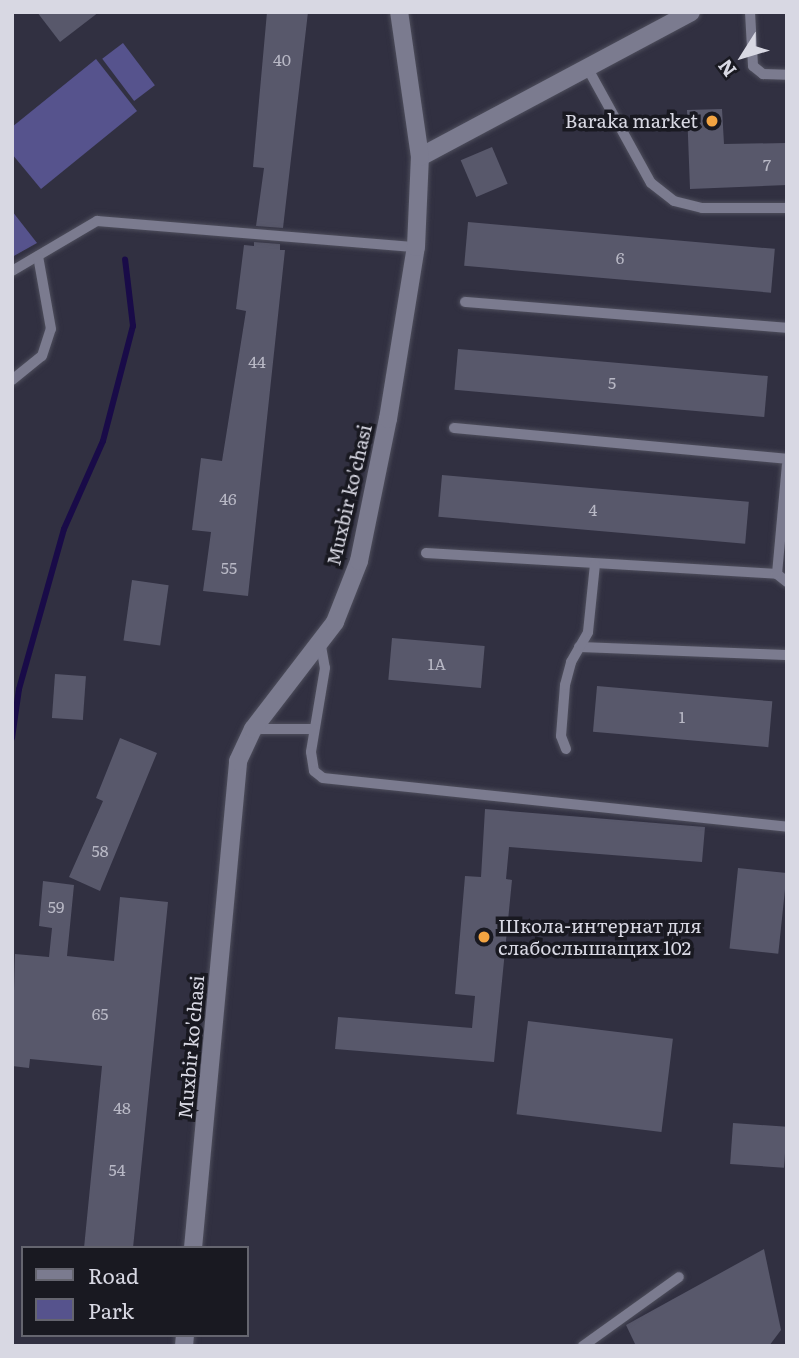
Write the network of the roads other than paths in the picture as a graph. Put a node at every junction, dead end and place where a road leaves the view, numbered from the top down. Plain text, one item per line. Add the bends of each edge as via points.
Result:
1 (399, 12) edge
2 (691, 12) edge
3 (750, 12) edge
4 (588, 69) junction
5 (787, 75) edge
6 (420, 157) junction
7 (787, 208) edge
8 (416, 247) junction
9 (38, 256) junction
10 (12, 271) edge
11 (465, 302) dead end
12 (787, 328) edge
13 (12, 380) edge
14 (454, 428) dead end
15 (787, 459) edge
16 (787, 466) edge
17 (425, 553) dead end
18 (595, 564) junction
19 (777, 574) junction
20 (787, 582) edge
21 (321, 646) junction
22 (579, 647) junction
23 (787, 655) edge
24 (253, 729) junction
25 (314, 729) junction
26 (566, 749) dead end
27 (787, 827) edge
28 (193, 1246) edge
29 (679, 1276) dead end
30 (583, 1346) edge

1 - 6 street, Muxbir ko'chasi
2 - 4 street
3 - 5 lane via 753,66 763,74
4 - 6 street
4 - 7 lane via 651,183 674,201 702,208
6 - 8 street, Muxbir ko'chasi
8 - 9 lane via 97,220
8 - 21 street, Muxbir ko'chasi via 359,561
9 - 10 lane
9 - 13 lane via 51,329 42,356
11 - 12 lane
14 - 15 lane
16 - 19 lane
17 - 18 lane
18 - 19 lane
18 - 22 lane via 592,614
19 - 20 lane
21 - 24 street, Muxbir ko'chasi
21 - 25 lane via 325,668
22 - 23 lane
22 - 26 lane via 565,685 561,736
24 - 25 lane
24 - 28 street, Muxbir ko'chasi via 238,761
25 - 27 lane via 312,762 323,778
29 - 30 lane

